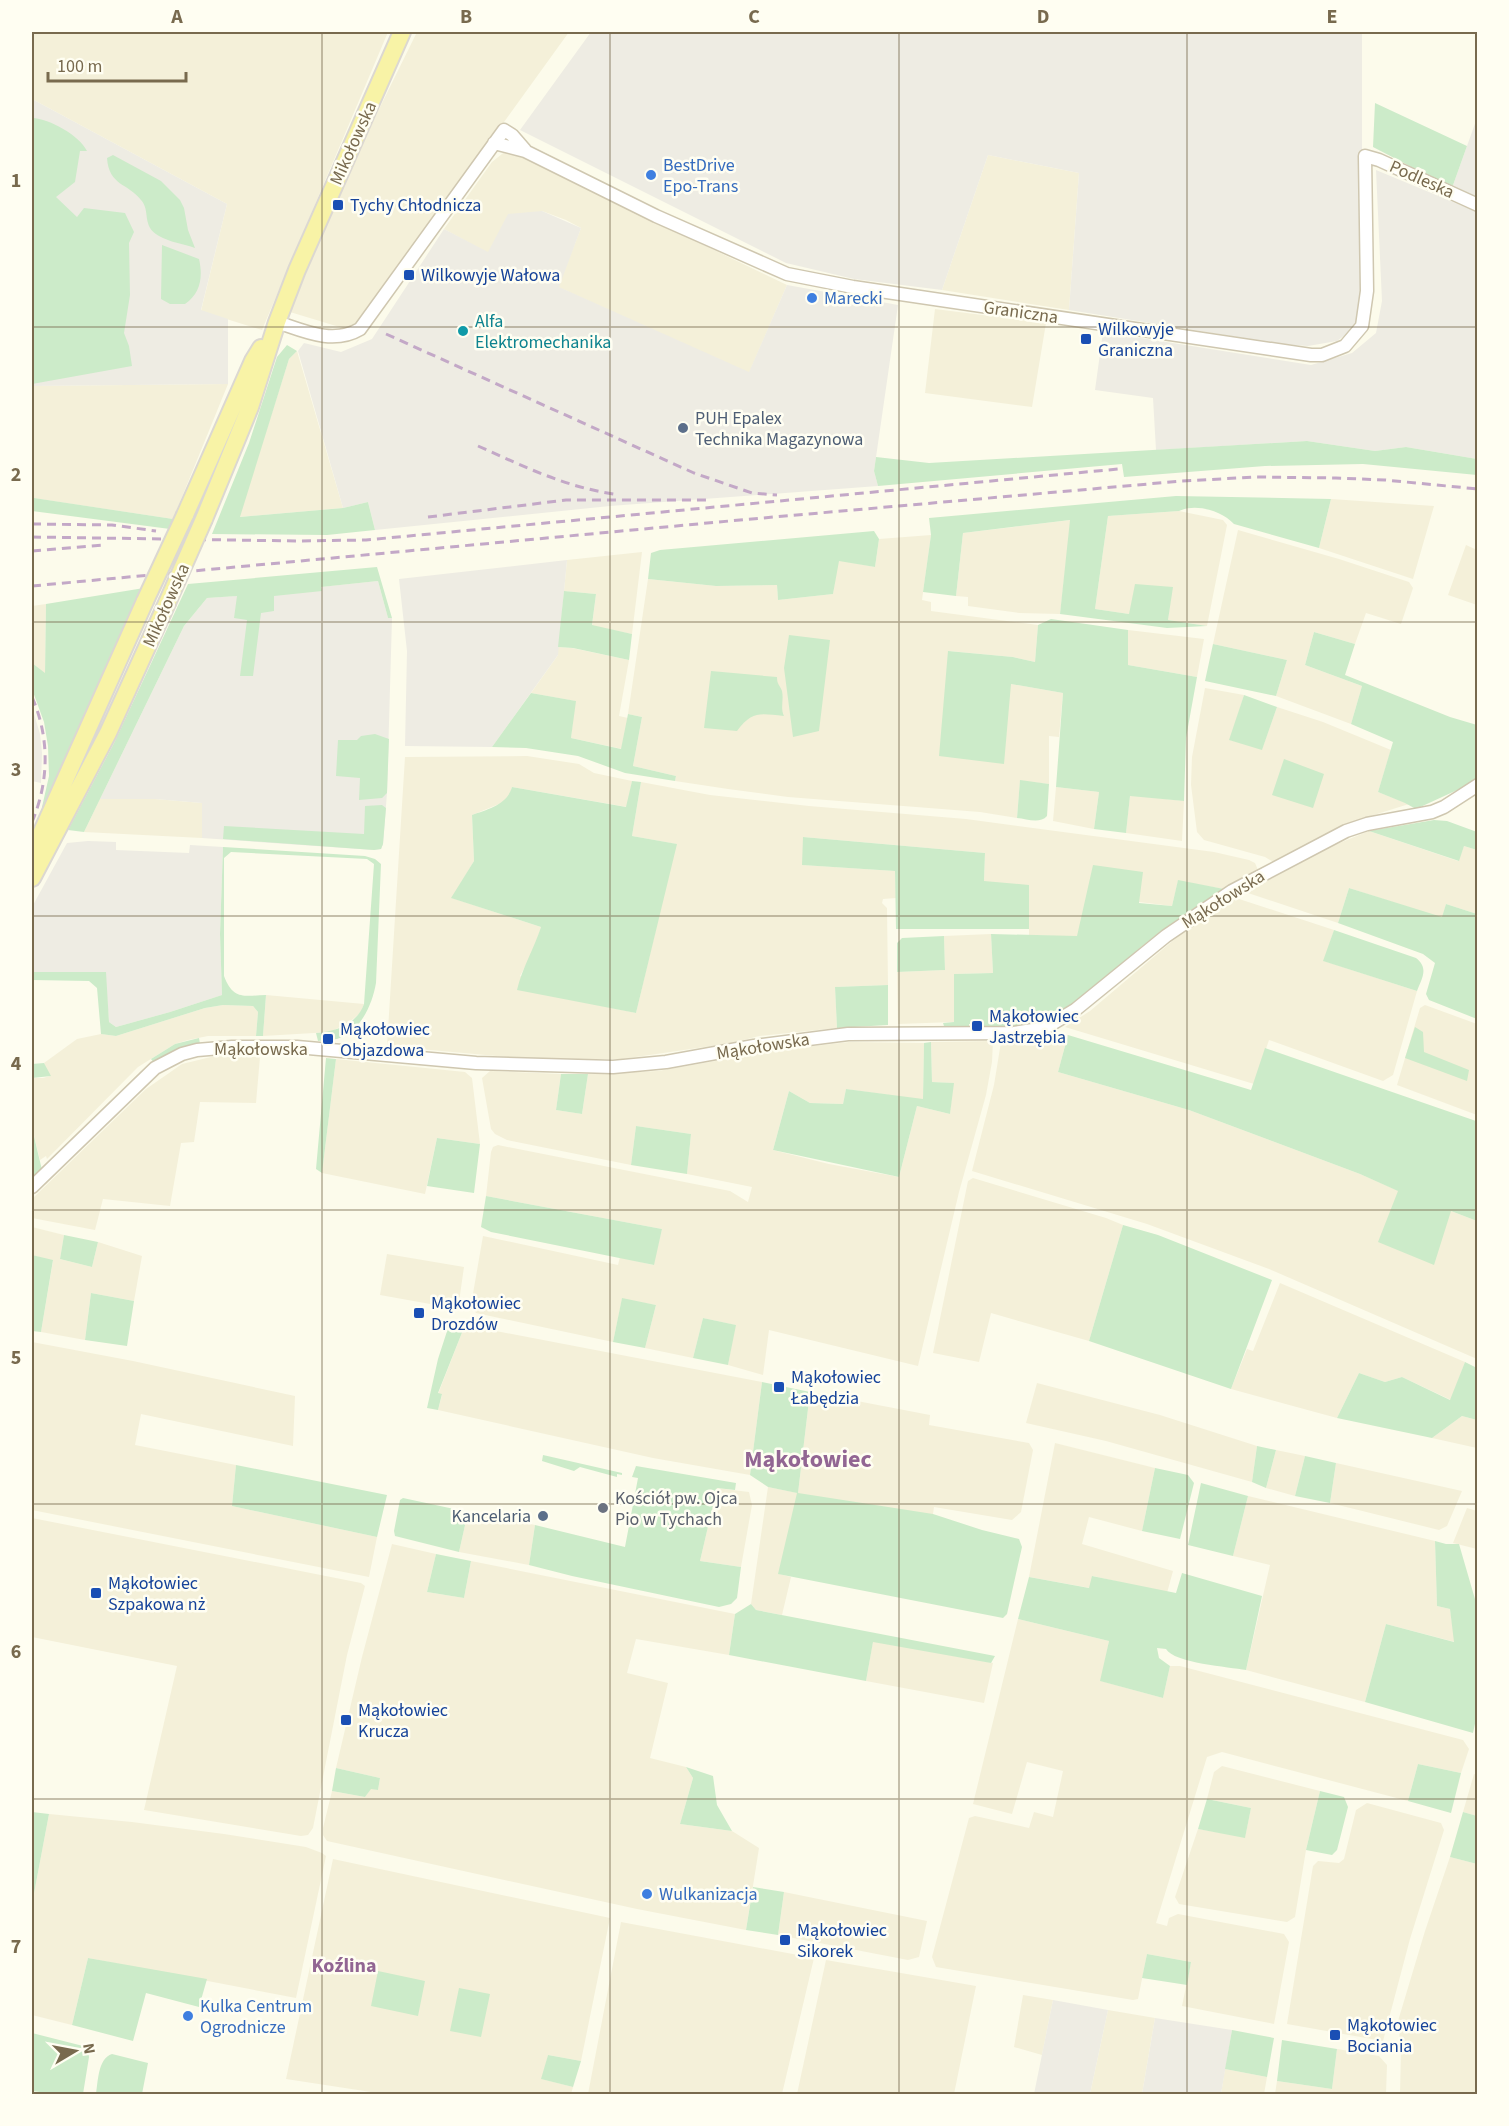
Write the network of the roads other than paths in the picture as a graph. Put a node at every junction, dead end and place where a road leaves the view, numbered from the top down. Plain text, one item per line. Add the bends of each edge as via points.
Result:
1 (402, 32) edge
2 (494, 143) junction
3 (525, 151) junction
4 (1365, 156) joint
5 (1478, 205) edge
6 (277, 322) junction
7 (1478, 785) edge
8 (32, 854) edge
9 (32, 878) edge
10 (32, 1187) edge

1 - 6 main road, Mikołowska
2 - 3 street
2 - 3 street via 504,130
2 - 6 street via 360,329 339,338 326,337
3 - 4 street, Graniczna via 656,216 788,274 1311,355 1345,346 1362,326 1367,291
4 - 5 street, Podleska
6 - 8 main road, Mikołowska, bridge via 253,360
6 - 9 main road, Mikołowska, bridge via 250,407 167,603 108,733
7 - 10 street, Mąkołowska via 1432,812 1352,829 1268,871 1205,908 1075,1010 1038,1030 848,1034 613,1067 476,1063 297,1047 212,1047 182,1054 155,1068

